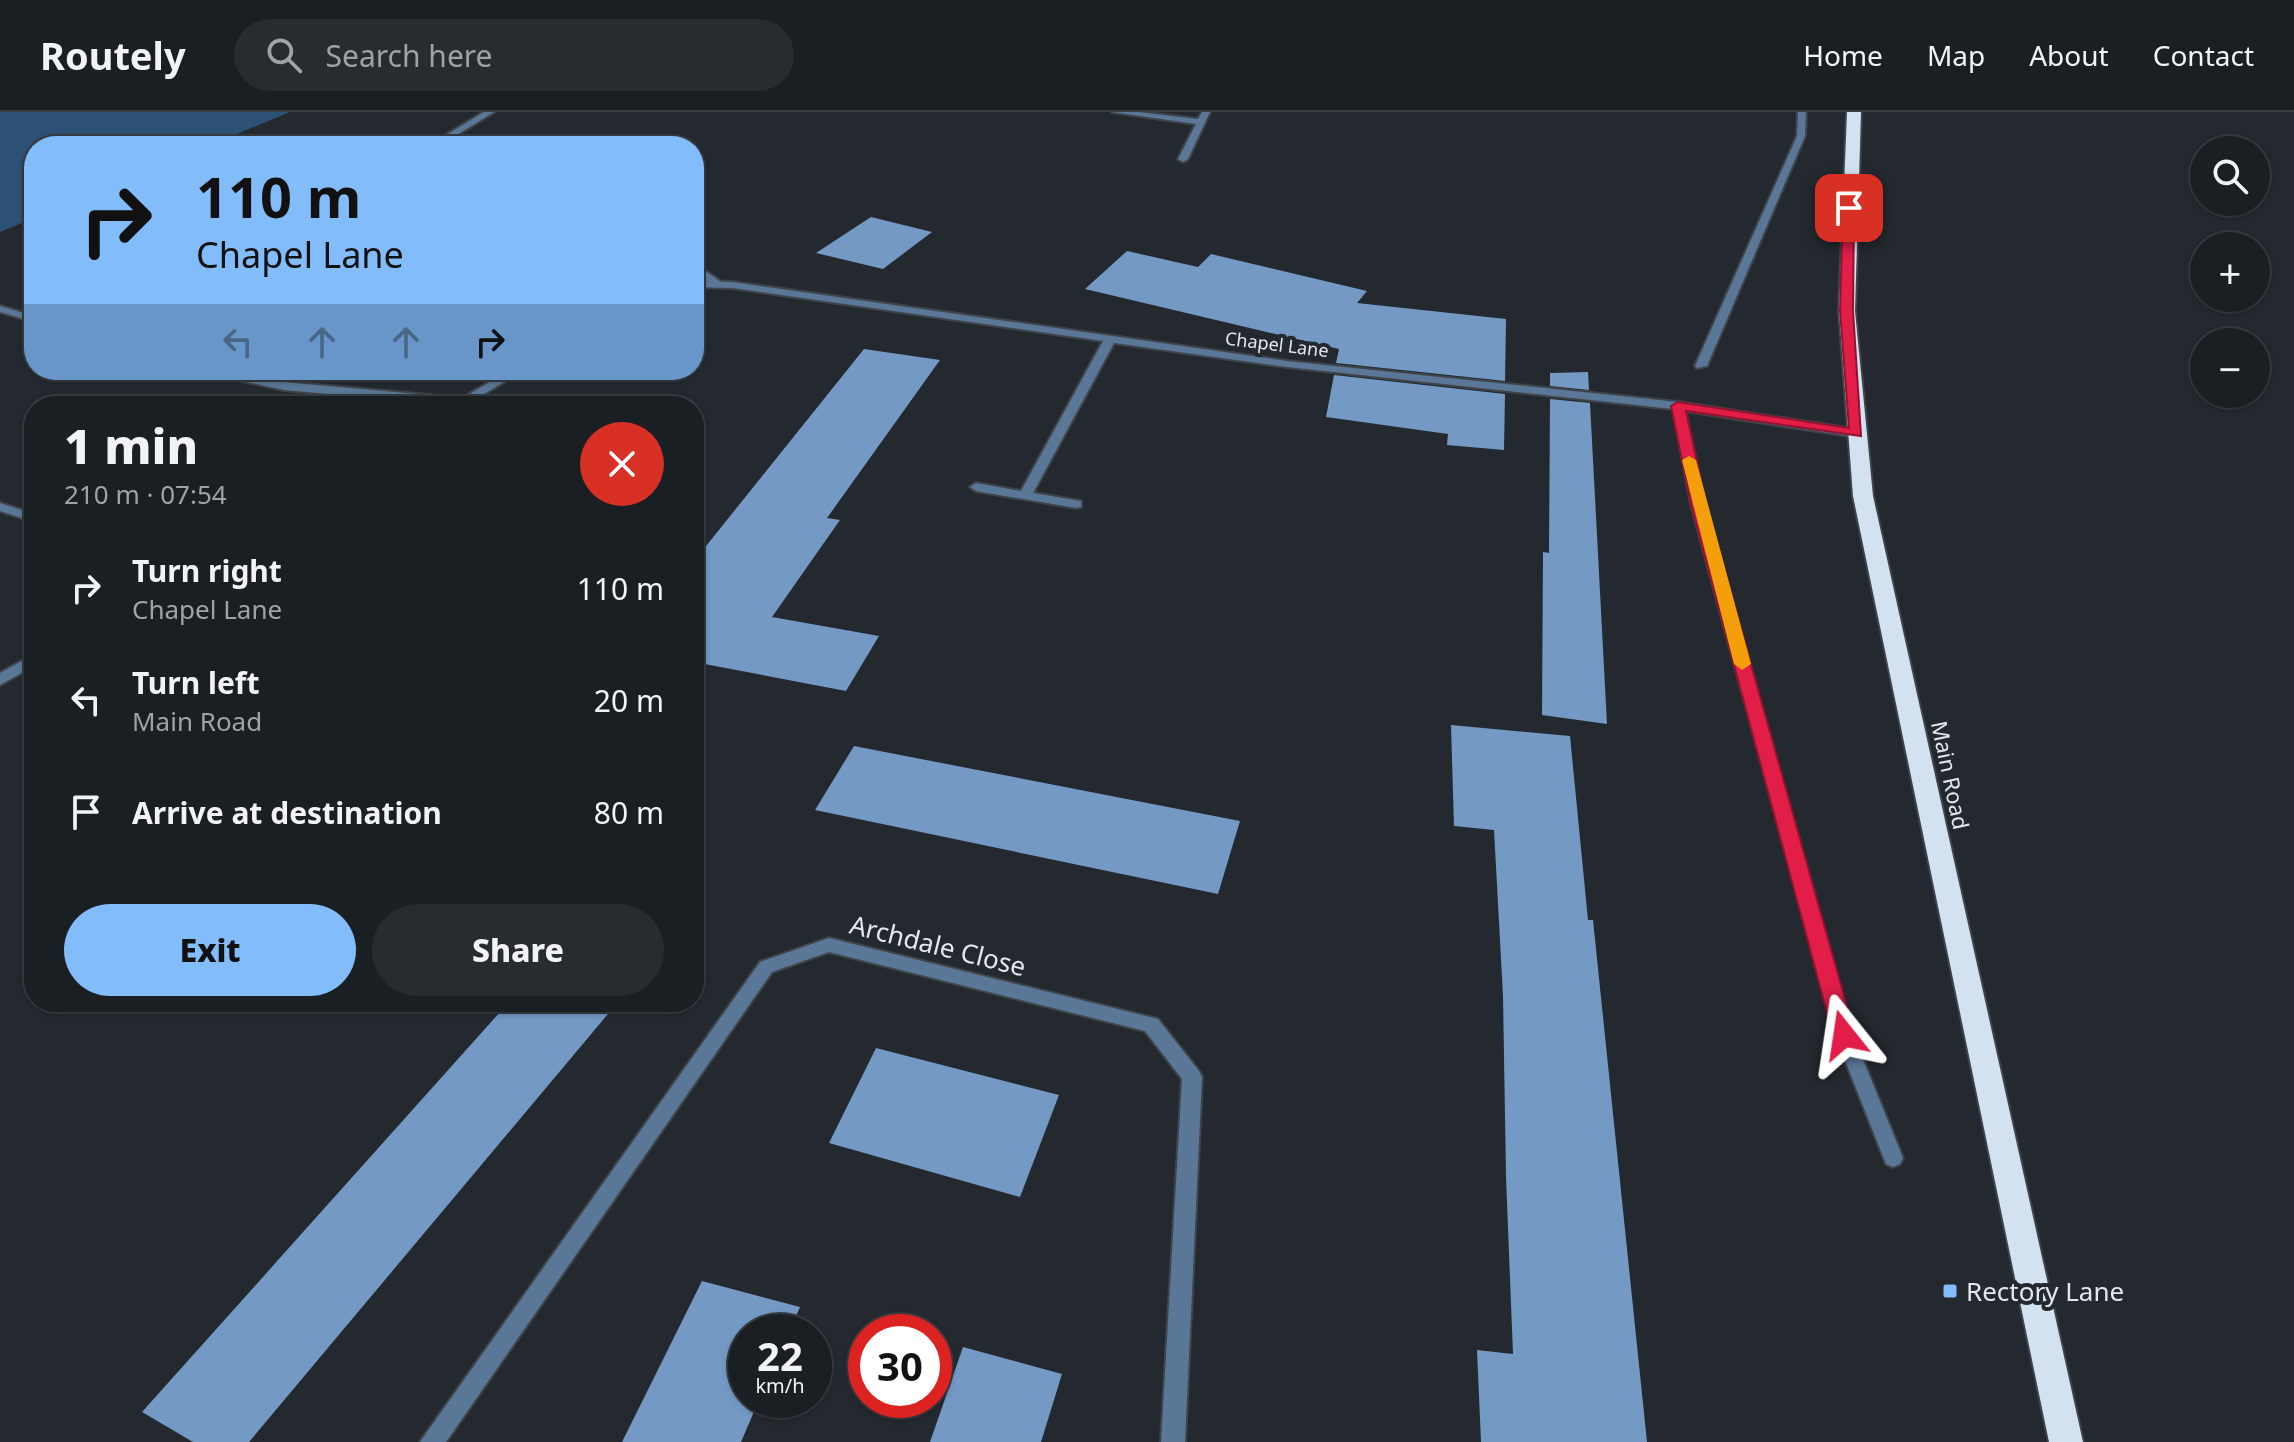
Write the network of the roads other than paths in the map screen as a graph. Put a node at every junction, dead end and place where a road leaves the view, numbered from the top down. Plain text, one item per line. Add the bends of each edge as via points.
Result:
1 (490, 112) edge
2 (1116, 112) edge
3 (1206, 112) edge
4 (1802, 112) edge
5 (1854, 112) edge
6 (1201, 122) junction
7 (450, 136) edge
8 (1183, 159) dead end
9 (704, 274) edge
10 (704, 284) edge
11 (717, 284) junction
12 (0, 309) edge
13 (24, 316) edge
14 (1110, 339) junction
15 (1701, 366) dead end
16 (255, 380) edge
17 (500, 380) edge
18 (381, 396) edge
19 (472, 396) edge
20 (1678, 406) junction
21 (1856, 433) junction
22 (976, 487) dead end
23 (1025, 495) junction
24 (1076, 504) dead end
25 (0, 507) edge
26 (24, 515) edge
27 (24, 665) edge
28 (0, 680) edge
29 (1893, 1158) dead end
30 (432, 1442) edge
31 (1173, 1442) edge
32 (2066, 1442) edge

1 - 7 street
2 - 6 street
3 - 6 street
4 - 15 street via 1801,136
5 - 21 highway, Main Road via 1847,311
6 - 8 street
9 - 11 street
10 - 11 street, Chapel Lane
11 - 14 street, Chapel Lane
12 - 13 street
14 - 20 street, Chapel Lane via 1287,364
14 - 23 street
16 - 18 street
17 - 19 street
20 - 21 street, Chapel Lane
20 - 29 street via 1698,504 1844,1035
21 - 32 highway, Main Road via 1880,581
22 - 23 street
23 - 24 street
25 - 26 street
27 - 28 street
30 - 31 street, Archdale Close via 766,967 829,945 1151,1025 1192,1077

